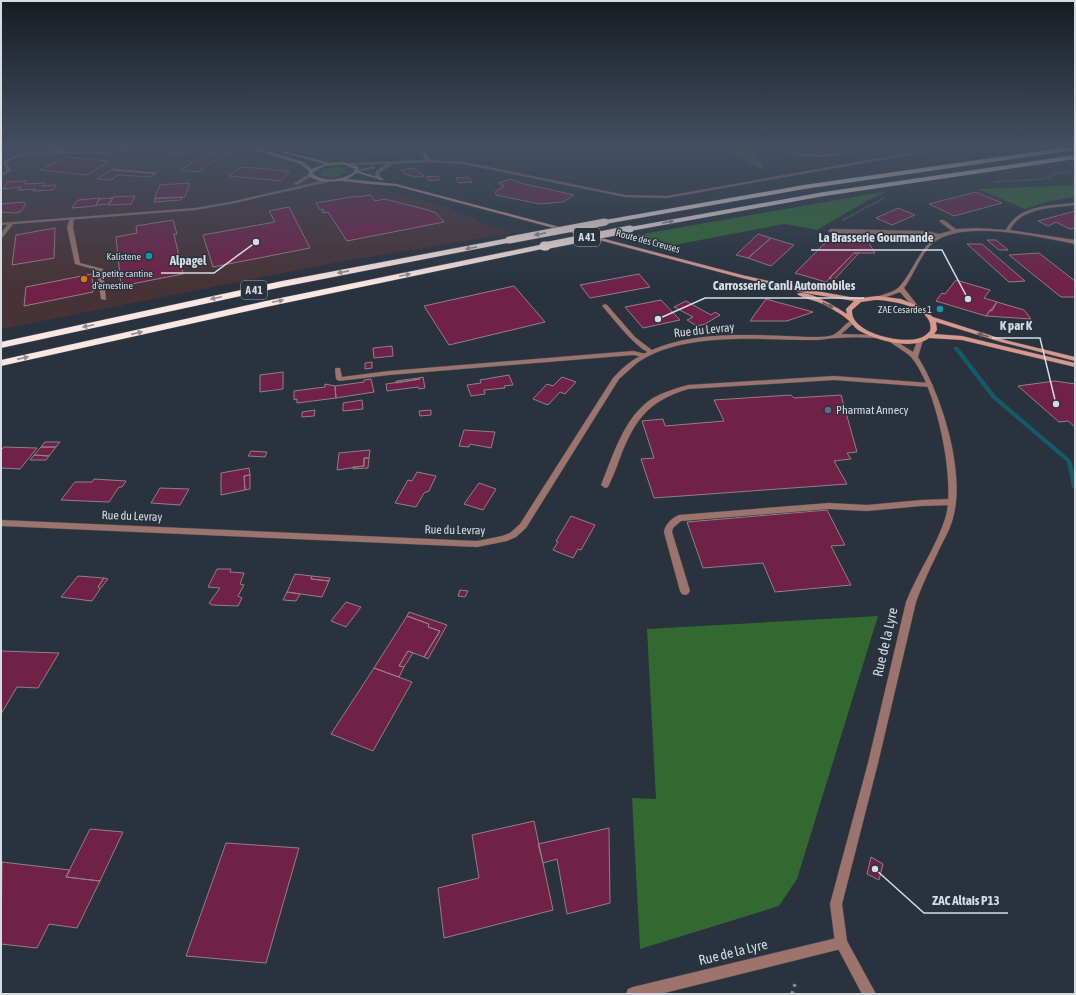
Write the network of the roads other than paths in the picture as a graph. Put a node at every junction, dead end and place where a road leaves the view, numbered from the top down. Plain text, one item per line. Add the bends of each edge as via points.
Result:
1 (271, 192) edge
2 (424, 192) edge
3 (608, 192) edge
4 (693, 192) edge
5 (773, 192) edge
6 (834, 192) edge
7 (1075, 204) edge
8 (72, 219) junction
9 (942, 221) dead end
10 (1, 224) edge
11 (11, 224) junction
12 (954, 230) junction
13 (831, 231) road end
14 (1007, 232) junction
15 (1, 236) edge
16 (939, 236) junction
17 (1075, 242) edge
18 (779, 286) junction
19 (901, 289) junction
20 (879, 298) junction
21 (104, 299) dead end
22 (859, 300) junction
23 (605, 306) dead end
24 (915, 306) junction
25 (930, 318) junction
26 (850, 320) junction
27 (836, 336) junction
28 (875, 336) junction
29 (929, 336) junction
30 (891, 340) junction
31 (920, 340) junction
32 (1, 344) edge
33 (648, 354) junction
34 (914, 358) junction
35 (1075, 359) edge
36 (1, 363) edge
37 (1075, 365) edge
38 (338, 369) dead end
39 (930, 385) junction
40 (605, 485) dead end
41 (952, 502) junction
42 (1, 523) edge
43 (685, 591) dead end
44 (842, 943) junction
45 (633, 994) edge
46 (869, 994) edge

1 - 8 street via 195,209
2 - 18 main road, Route des Creuses
3 - 4 street via 625,196 667,197
5 -> 32 highway, A 41, bridge via 509,240
36 -> 6 highway, A 41, bridge via 544,246
7 - 14 street via 1029,212 1013,220
8 - 11 street
8 - 21 street via 70,227 78,264 100,269
9 - 12 street
10 - 11 street
11 - 15 street
12 - 14 street
12 - 16 street
13 - 16 street via 927,233
14 - 17 street
16 - 19 street via 925,249
18 - 22 main road, Route des Creuses
18 -> 26 main road, Route des Creuses via 825,304
19 - 20 street
19 - 24 street
20 - 22 main road, Route des Creuses
20 - 24 main road, Route des Creuses
22 - 26 main road via 848,310
23 - 33 street
24 - 25 main road
25 - 29 main road via 934,324
35 -> 25 main road via 1003,341
26 - 27 street
26 - 28 main road, Route des Creuses
27 - 28 street, Rue du Levray
27 - 33 street, Rue du Levray via 708,339 673,345
28 - 30 main road, Route des Creuses
29 - 31 main road
29 - 37 main road via 962,338
30 - 31 main road, Route des Creuses
30 - 34 street, Rue de la Lyre
31 - 34 street
33 - 38 street via 633,353 339,379
33 - 42 street, Rue du Levray via 628,366 616,378 523,526 513,535 493,543 463,544
34 - 39 street, Rue de la Lyre
39 - 40 street via 834,378 688,387 667,392 650,403 634,420
39 - 41 street, Rue de la Lyre via 952,470
41 - 43 street via 867,508 829,506 679,518 669,527 668,532
41 - 44 street, Rue de la Lyre via 949,518 918,582 836,904
44 - 45 street, Rue de la Lyre
44 - 46 street, Rue de la Lyre

